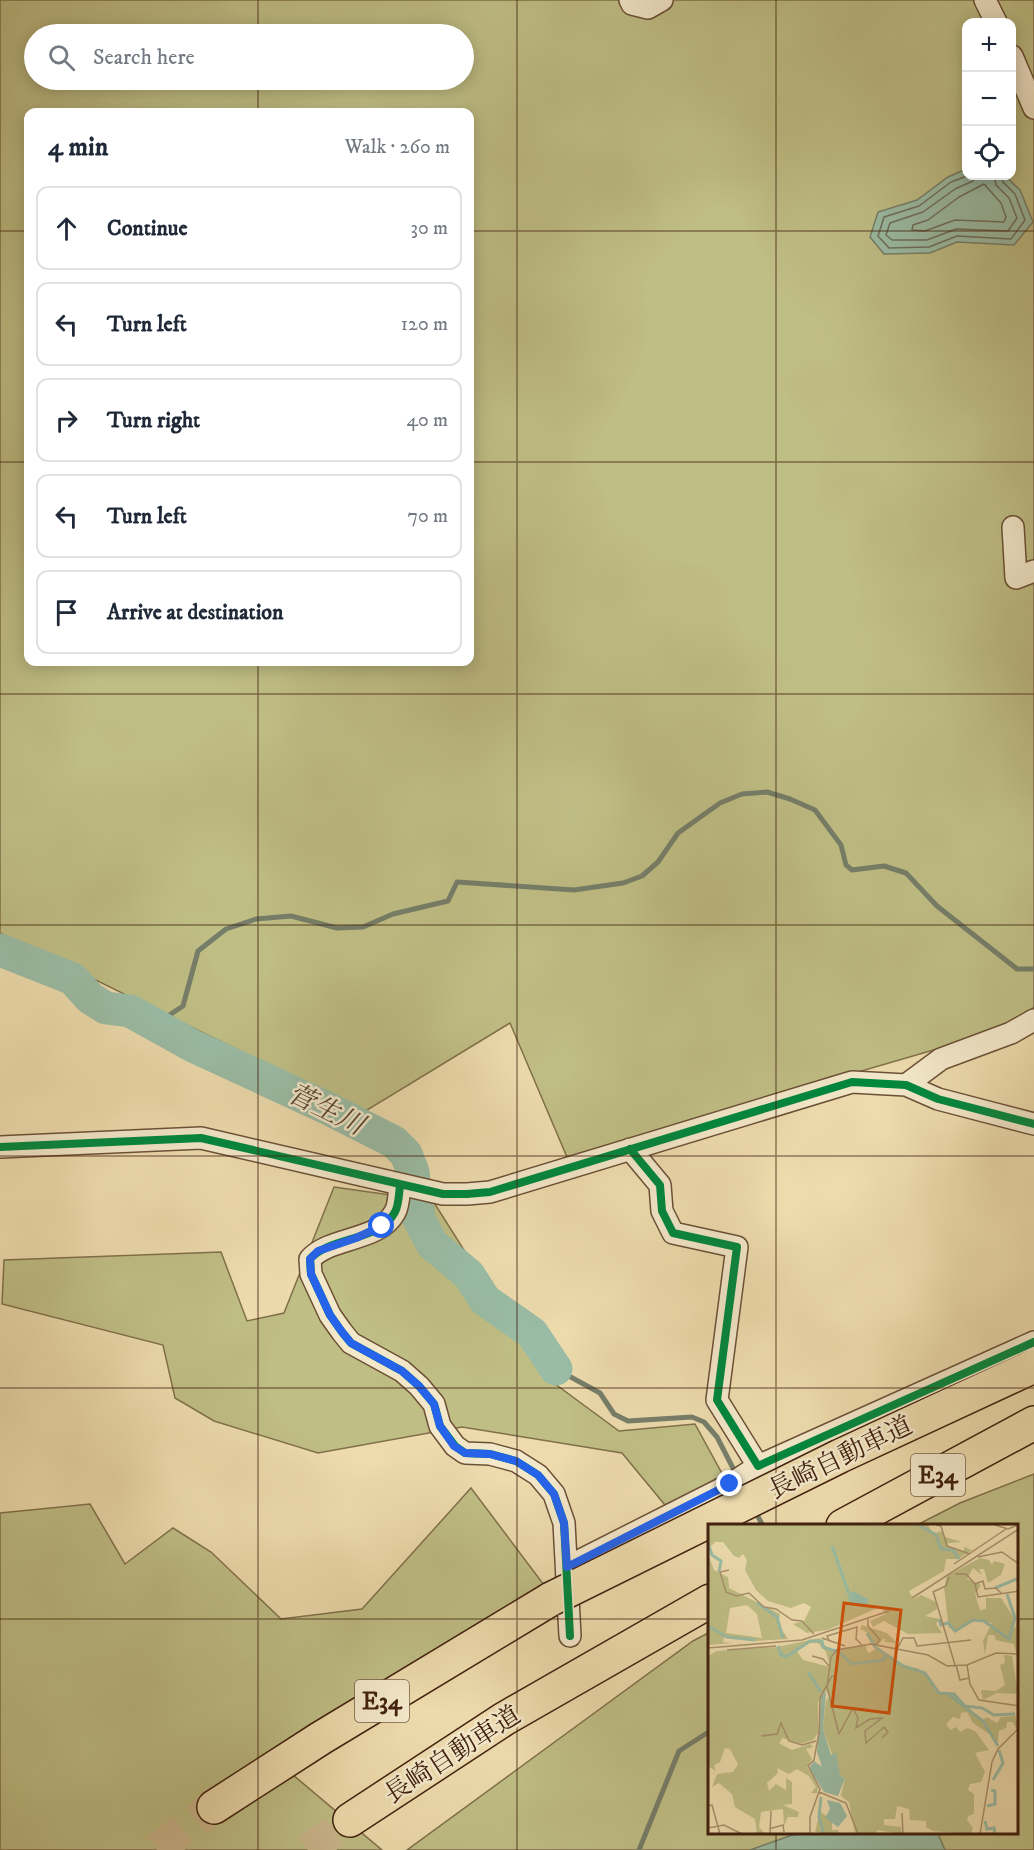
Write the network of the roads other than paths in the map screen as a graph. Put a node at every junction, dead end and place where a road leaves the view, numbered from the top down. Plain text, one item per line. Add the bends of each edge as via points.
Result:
1 (630, 0) edge
2 (662, 0) edge
3 (985, 0) edge
4 (994, 18) edge
5 (1016, 67) edge
6 (1034, 108) edge
7 (1013, 527) dead end
8 (1034, 571) edge
9 (1034, 1020) edge
10 (906, 1085) junction
11 (1034, 1124) edge
12 (0, 1147) edge
13 (630, 1149) junction
14 (400, 1185) junction
15 (1034, 1342) edge
16 (1034, 1366) edge
17 (1034, 1423) edge
18 (758, 1466) junction
19 (847, 1524) edge
20 (567, 1567) junction
21 (708, 1602) edge
22 (570, 1636) dead end
23 (214, 1807) tunnel mouth
24 (350, 1820) tunnel mouth

1 - 2 street via 648,9
3 - 4 street
5 - 6 street
7 - 8 street via 1016,578
9 - 10 street via 1011,1033 941,1059
10 - 11 street via 938,1099
10 - 13 street via 852,1082
12 - 14 street via 201,1138
13 - 14 street via 490,1192 443,1194
13 - 18 street via 660,1185 662,1211 673,1233 737,1247 717,1400
14 - 20 street via 395,1212 382,1226 318,1251 310,1259 311,1274 330,1315 351,1343 402,1371 419,1386 434,1404 440,1426 454,1446 465,1453 516,1461 538,1475 554,1494 564,1523
15 - 18 street
16 - 23 highway, 長崎自動車道 / E34, bridge via 840,1456 551,1599
17 - 19 highway, E34
18 - 20 street
20 - 22 street
21 - 24 highway, 長崎自動車道 via 504,1719

